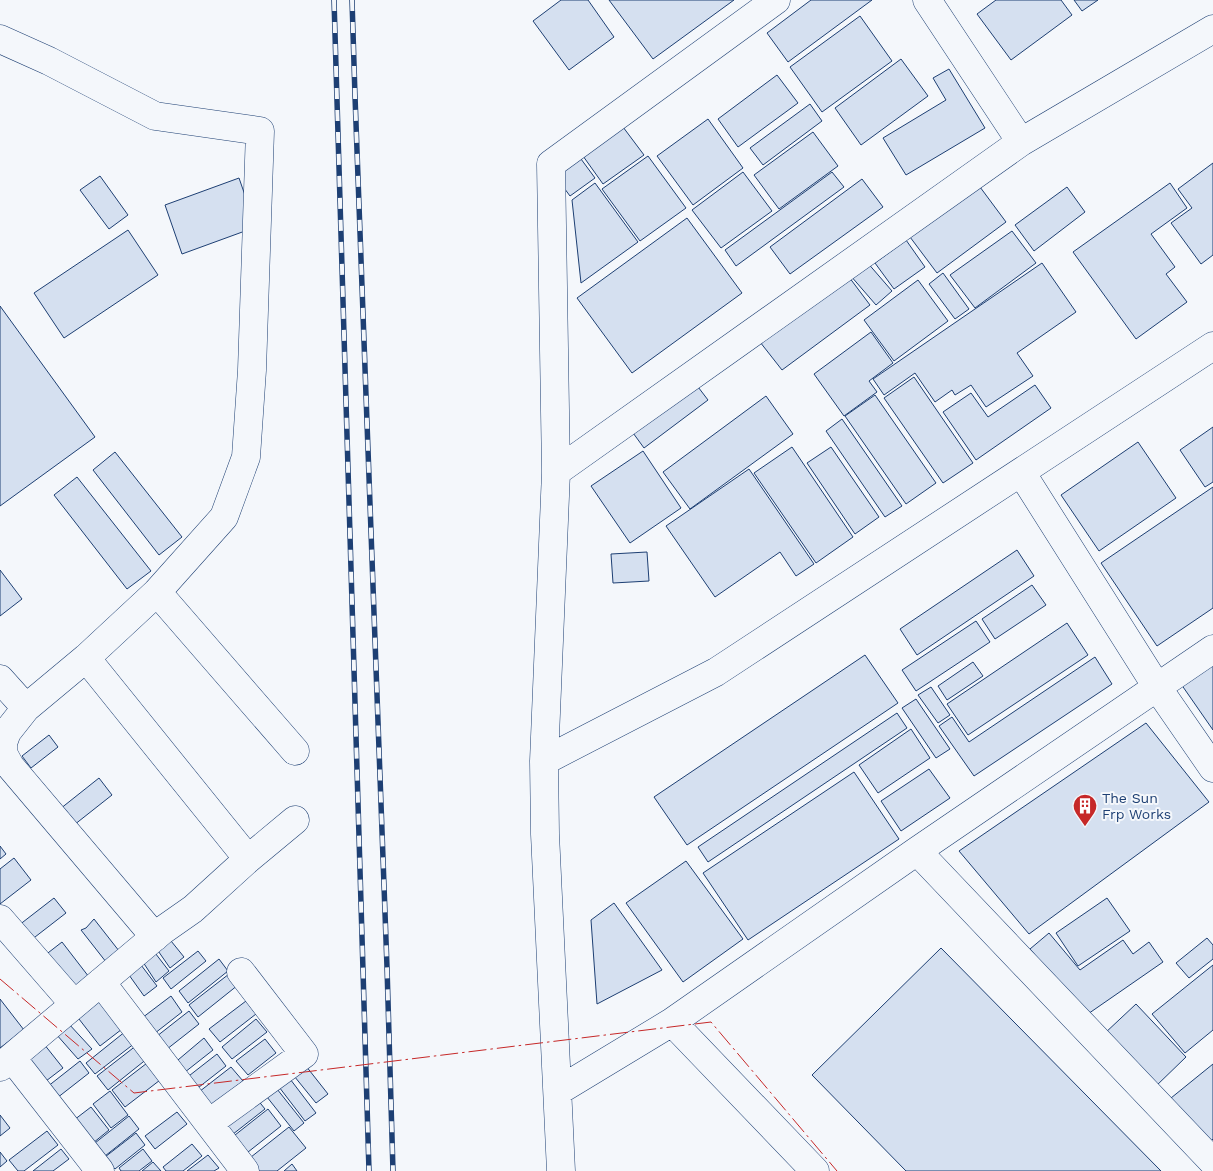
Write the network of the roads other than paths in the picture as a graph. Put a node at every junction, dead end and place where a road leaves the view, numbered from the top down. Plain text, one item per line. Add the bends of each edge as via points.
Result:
1 (776, 0) edge
2 (927, 0) edge
3 (1213, 28) edge
4 (0, 39) edge
5 (1021, 142) junction
6 (1213, 346) edge
7 (556, 472) junction
8 (1020, 472) junction
9 (157, 592) junction
10 (1213, 649) edge
11 (86, 658) junction
12 (0, 679) edge
13 (1157, 687) junction
14 (26, 708) junction
15 (296, 750) dead end
16 (544, 761) junction
17 (1213, 768) edge
18 (295, 820) dead end
19 (917, 851) junction
20 (248, 859) junction
21 (0, 919) edge
22 (155, 937) junction
23 (241, 972) dead end
24 (101, 982) junction
25 (74, 1004) junction
26 (672, 1022) junction
27 (6, 1063) edge
28 (558, 1090) junction
29 (209, 1123) junction
30 (1213, 1162) edge
31 (100, 1171) edge
32 (245, 1171) edge
33 (561, 1171) edge
34 (815, 1171) edge

1 - 7 street via 551,164
2 - 5 street
3 - 5 street
4 - 9 street via 156,116 260,131 246,457 224,517
5 - 7 street
6 - 8 street
7 - 16 street
8 - 13 street
8 - 16 street via 716,672
9 - 11 street
9 - 15 street
10 - 13 street
11 - 14 street
11 - 20 street
12 - 14 street
13 - 17 street
13 - 19 street
14 - 22 street via 7,732 3,753 10,766
16 - 28 street
18 - 20 street
19 - 26 street
19 - 30 street
20 - 22 street via 193,909
21 - 25 street
22 - 24 street
23 - 29 street via 304,1054
24 - 25 street
24 - 29 street
25 - 27 street
26 - 28 street
26 - 34 street
27 - 31 street
28 - 33 street
29 - 32 street

